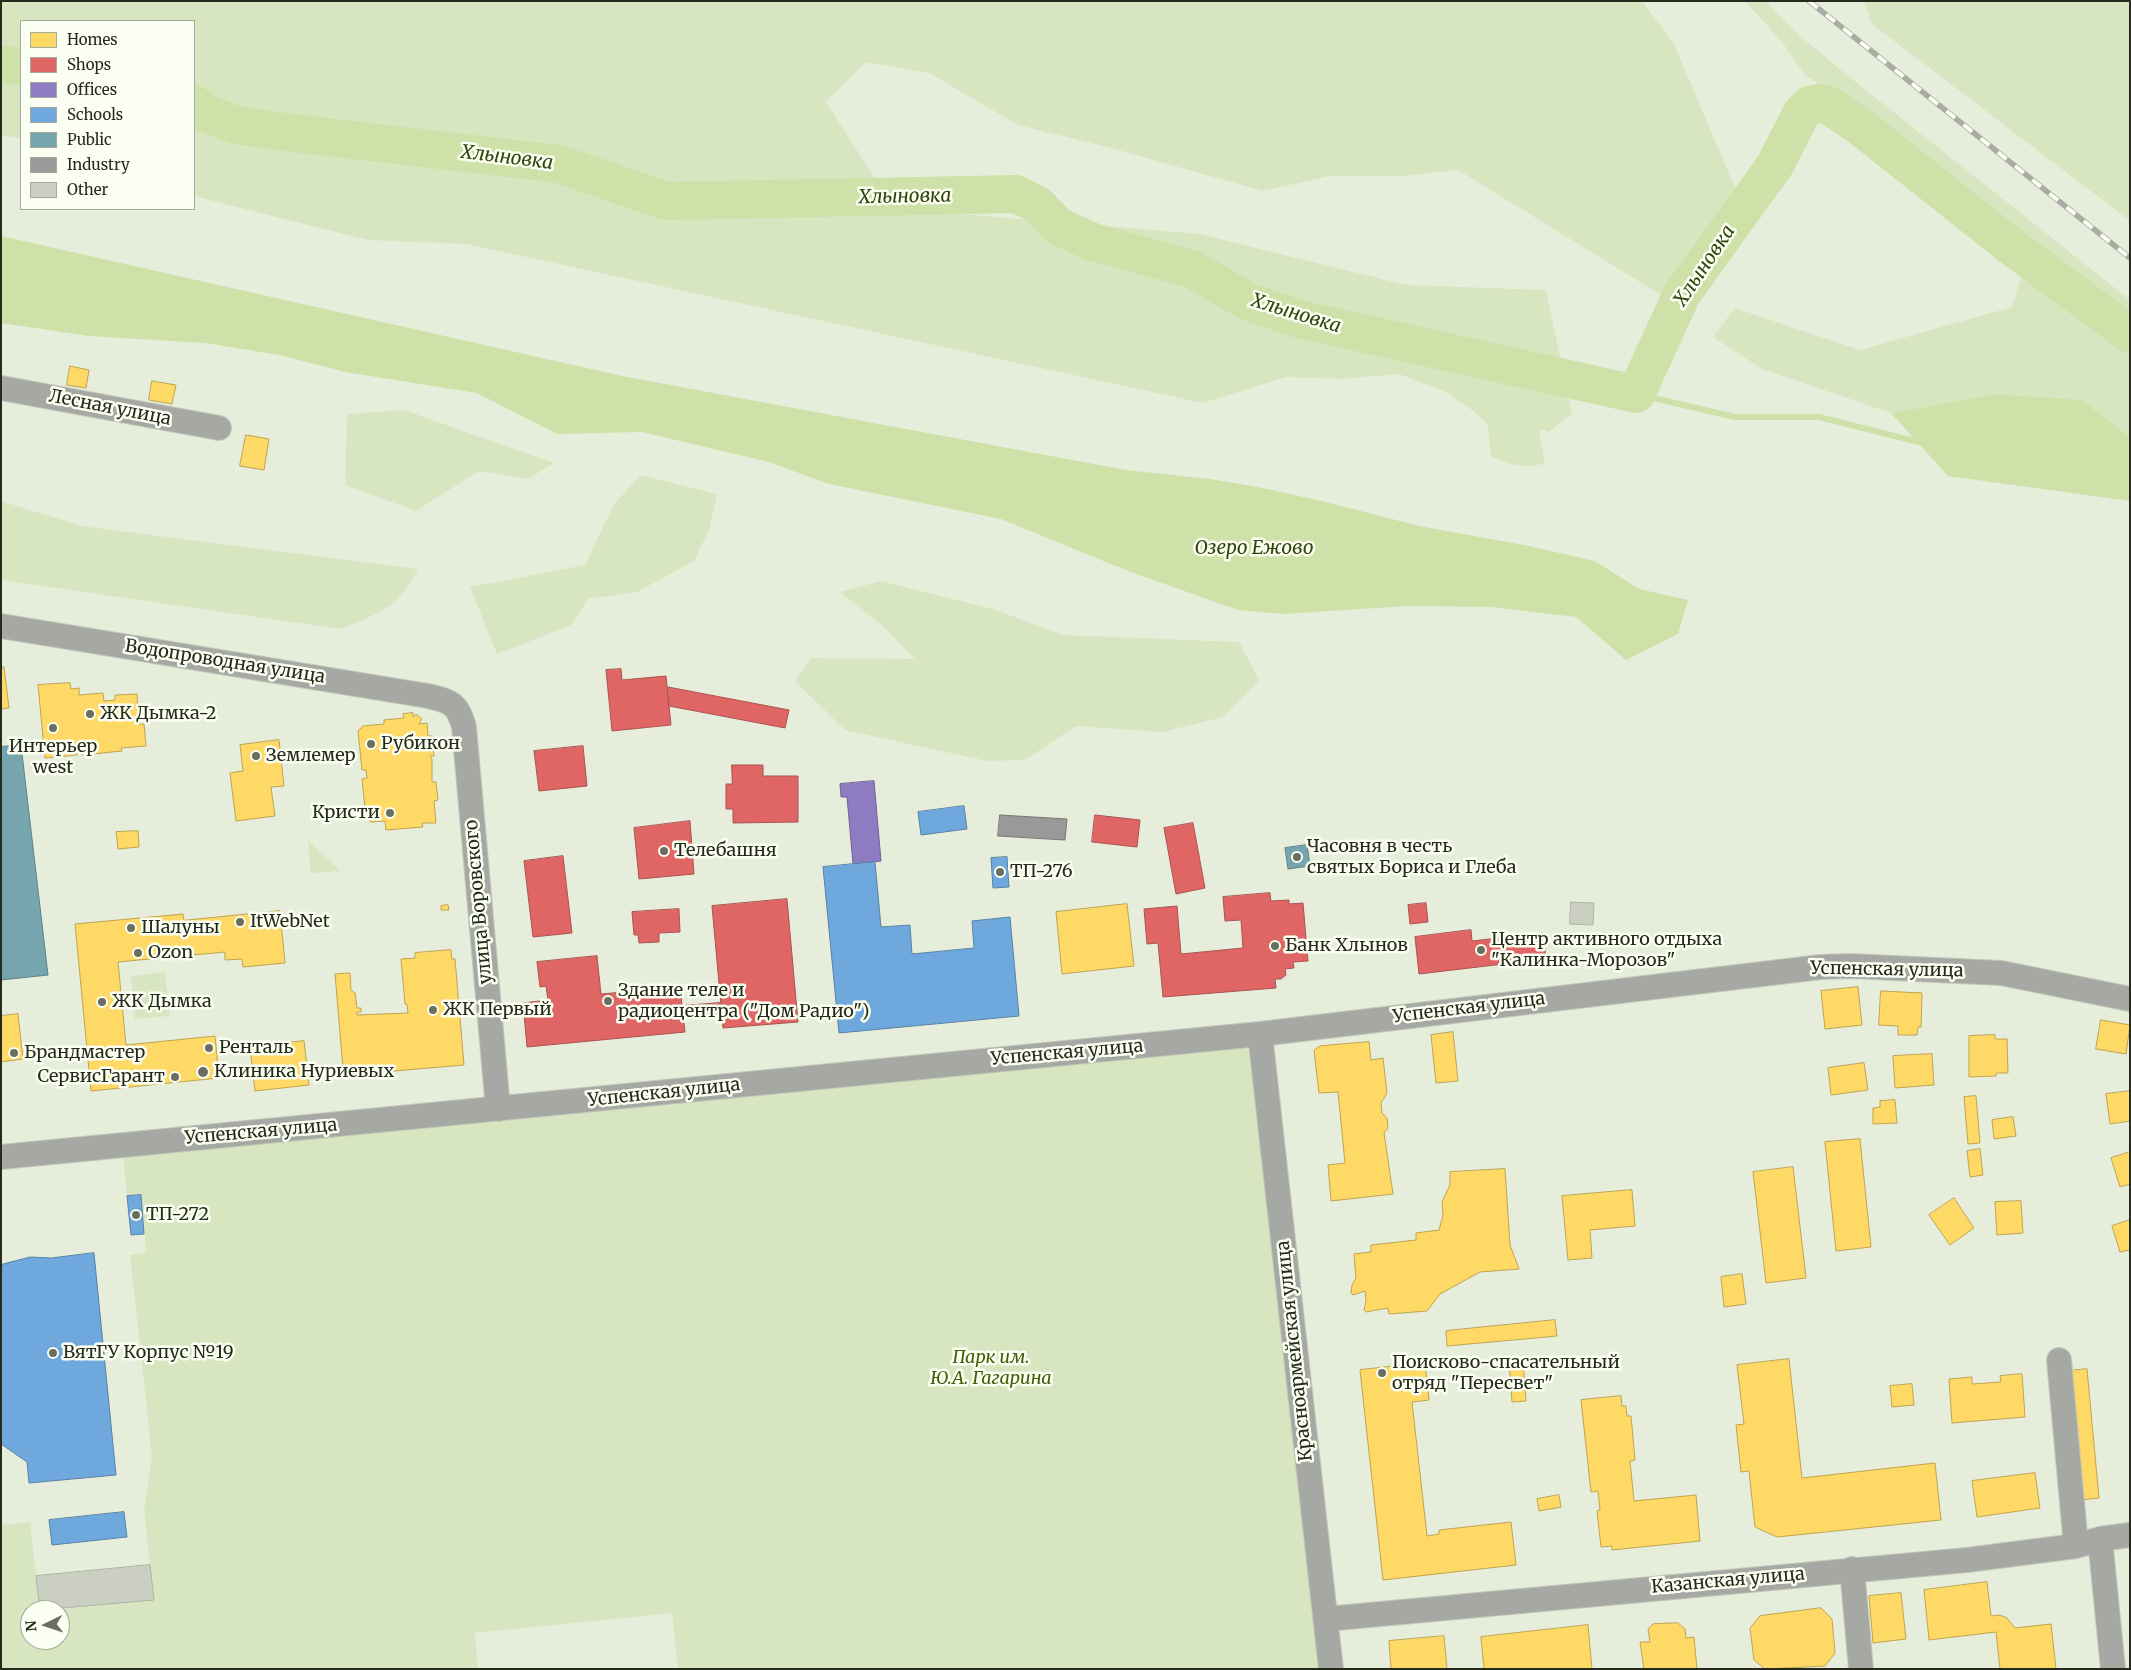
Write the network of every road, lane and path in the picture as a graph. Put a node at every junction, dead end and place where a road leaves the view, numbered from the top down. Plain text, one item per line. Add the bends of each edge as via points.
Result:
1 (1, 388) edge
2 (219, 428) dead end
3 (1, 626) edge
4 (448, 700) joint
5 (2130, 999) edge
6 (1260, 1034) junction
7 (498, 1110) junction
8 (1, 1157) edge
9 (2059, 1360) dead end
10 (2130, 1535) edge
11 (2100, 1539) junction
12 (2076, 1546) junction
13 (1852, 1570) junction
14 (1326, 1619) junction
15 (1331, 1669) edge
16 (1861, 1669) edge
17 (2113, 1669) edge

1 - 2 street, Лесная улица
3 - 4 street, Водопроводная улица
4 - 7 street, улица Воровского via 460,712 464,727
5 - 6 street, Успенская улица via 2001,974 1821,967
6 - 7 street, Успенская улица
6 - 14 street, Красноармейская улица
7 - 8 street, Успенская улица
9 - 12 street
10 - 11 street, Казанская улица
11 - 12 street, Казанская улица
11 - 17 street
12 - 13 street, Казанская улица
13 - 14 street, Казанская улица
13 - 16 street
14 - 15 street, Красноармейская улица

